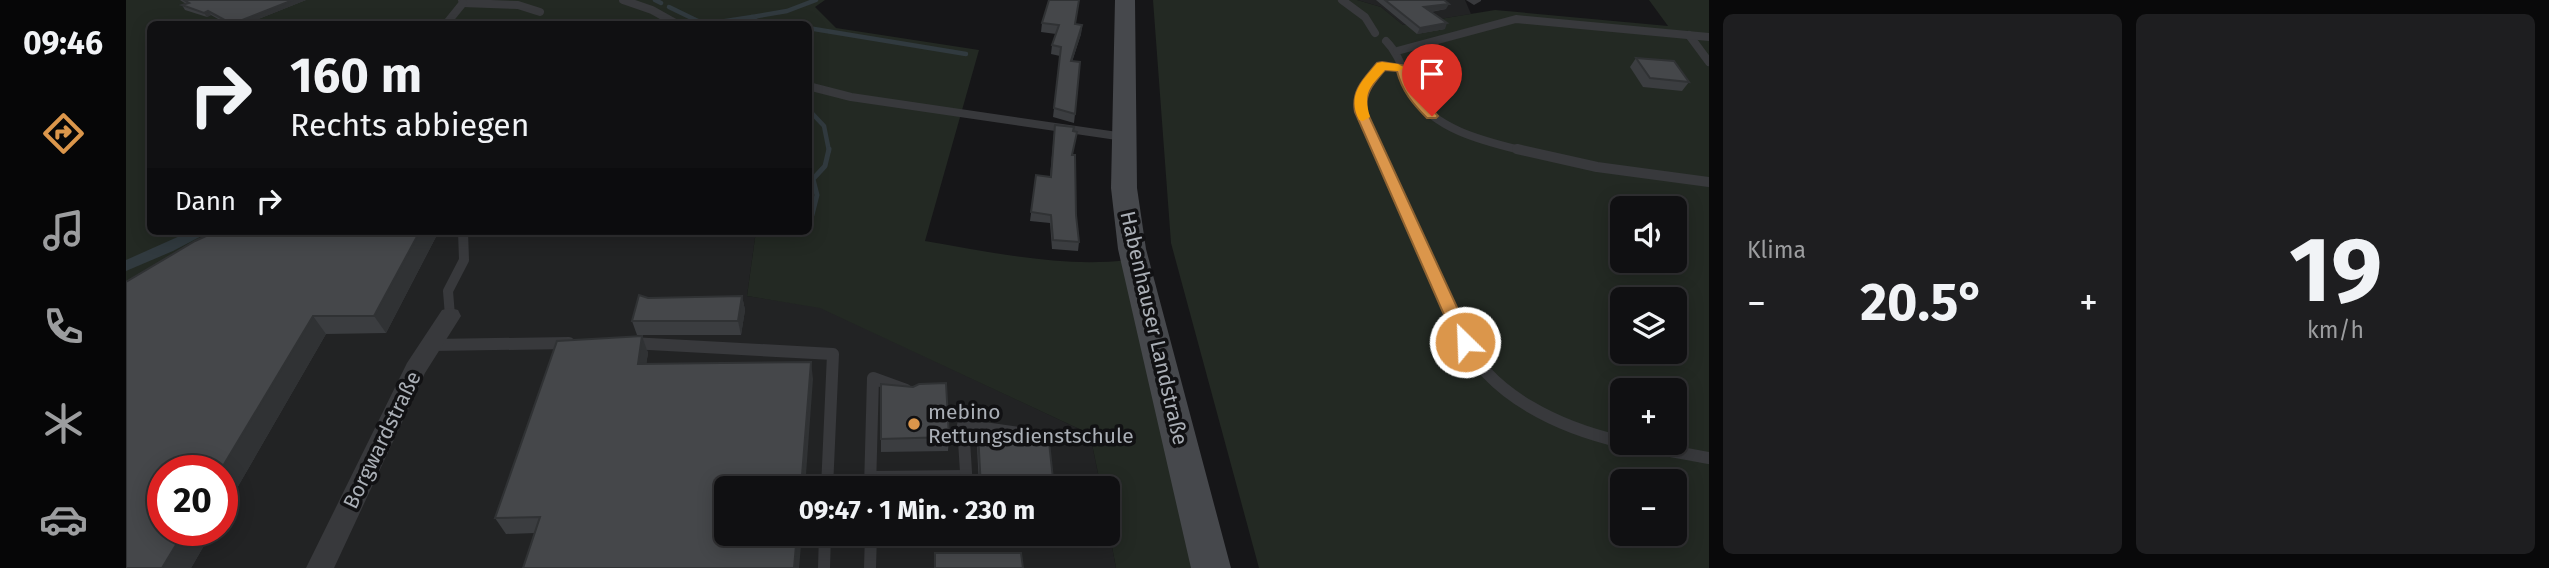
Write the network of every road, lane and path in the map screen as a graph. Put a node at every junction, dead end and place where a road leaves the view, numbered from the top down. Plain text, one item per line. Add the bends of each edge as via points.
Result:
1 (623, 0) edge
2 (1125, 0) edge
3 (1342, 0) edge
4 (462, 1) edge
5 (540, 12) dead end
6 (448, 21) edge
7 (672, 21) edge
8 (1376, 33) dead end
9 (1689, 35) junction
10 (1709, 37) edge
11 (1386, 41) dead end
12 (1397, 51) junction
13 (1709, 61) edge
14 (1402, 68) junction
15 (812, 87) edge
16 (1124, 137) junction
17 (1709, 182) edge
18 (463, 235) edge
19 (450, 316) joint
20 (577, 343) edge
21 (618, 343) edge
22 (431, 345) junction
23 (912, 392) edge
24 (1019, 433) edge
25 (1610, 438) edge
26 (1687, 454) edge
27 (1709, 458) edge
28 (828, 476) edge
29 (870, 476) edge
30 (967, 476) edge
31 (825, 546) edge
32 (871, 546) edge
33 (320, 568) edge
34 (824, 568) edge
35 (870, 568) edge
36 (1211, 568) edge

1 - 7 lane
2 - 16 street, Habenhauser Landstraße
3 - 8 lane via 1365,17
4 - 5 lane via 518,5
4 - 6 lane
9 - 10 lane
9 - 12 lane via 1516,19
9 - 13 lane
11 - 12 lane
12 - 14 lane
14 - 17 lane via 1416,100 1432,116 1458,129 1555,161
14 - 25 lane via 1382,66 1363,87 1361,112 1465,342 1490,375 1522,402 1569,426
15 - 16 lane via 851,97
16 - 36 street, Habenhauser Landstraße via 1124,188 1132,249
18 - 19 lane via 464,260 448,291
19 - 22 street, Borgwardstraße
20 - 22 lane
21 - 28 lane via 833,354
22 - 33 street, Borgwardstraße via 415,369
23 - 29 lane via 873,378
24 - 30 lane via 963,425
26 - 27 lane
31 - 34 lane
32 - 35 lane

